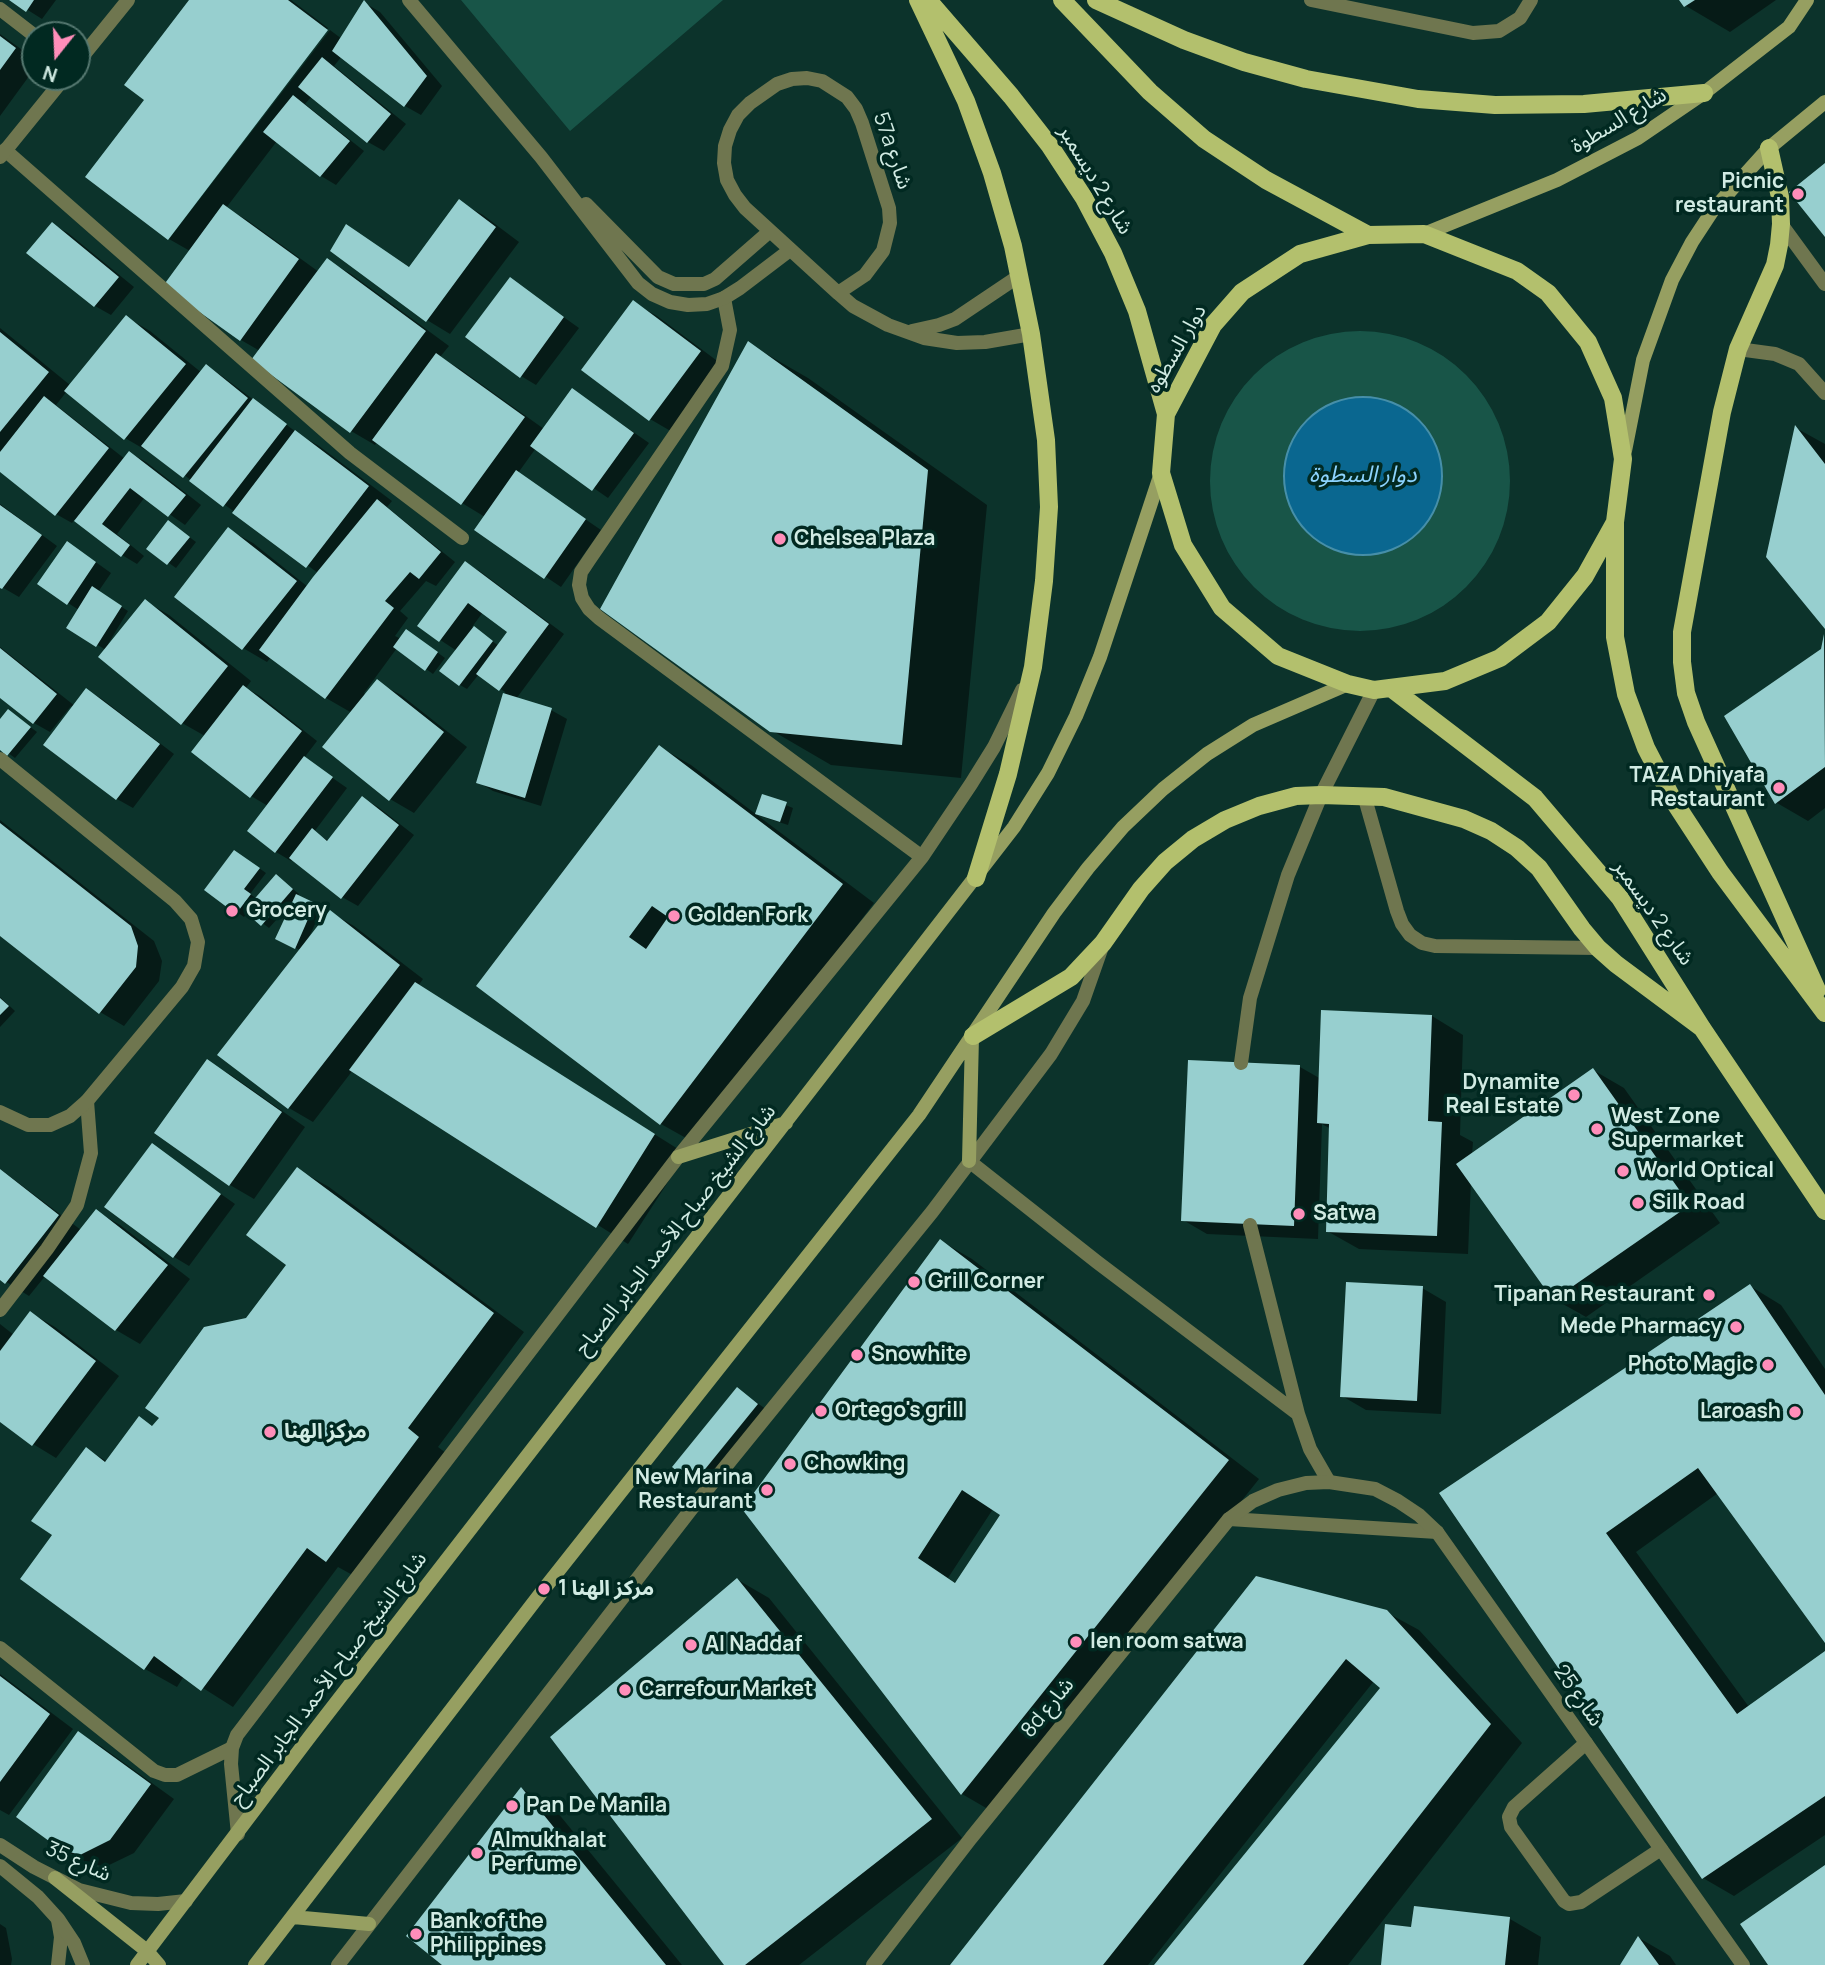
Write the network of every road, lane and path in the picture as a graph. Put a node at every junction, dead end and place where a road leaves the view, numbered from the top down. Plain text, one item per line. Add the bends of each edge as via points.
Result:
1 (128, 0) edge
2 (409, 0) edge
3 (918, 0) edge
4 (928, 0) edge
5 (1062, 0) edge
6 (1096, 0) edge
7 (1311, 0) edge
8 (1531, 0) edge
9 (1807, 0) edge
10 (0, 9) edge
11 (21, 25) edge
12 (91, 45) edge
13 (54, 91) edge
14 (1704, 93) junction
15 (1825, 102) edge
16 (1769, 148) junction
17 (2, 154) edge
18 (541, 158) junction
19 (1782, 224) junction
20 (770, 231) junction
21 (1424, 234) junction
22 (1368, 235) junction
23 (790, 250) junction
24 (1018, 276) junction
25 (1825, 284) edge
26 (838, 293) junction
27 (724, 298) junction
28 (907, 331) junction
29 (1031, 334) junction
30 (1738, 349) junction
31 (1825, 393) edge
32 (1166, 414) junction
33 (1623, 460) junction
34 (1161, 473) junction
35 (1615, 522) junction
36 (461, 538) dead end
37 (1033, 667) junction
38 (1348, 684) junction
39 (1383, 689) junction
40 (0, 759) edge
41 (1321, 795) junction
42 (1364, 795) junction
43 (922, 857) junction
44 (976, 878) junction
45 (1103, 943) junction
46 (1598, 948) junction
47 (1825, 1011) edge
48 (1702, 1028) junction
49 (972, 1036) junction
50 (1241, 1063) dead end
51 (87, 1101) junction
52 (0, 1112) edge
53 (786, 1123) junction
54 (678, 1157) junction
55 (969, 1161) junction
56 (1825, 1211) edge
57 (1250, 1224) dead end
58 (0, 1310) edge
59 (1297, 1413) junction
60 (1329, 1482) junction
61 (1352, 1484) joint
62 (1228, 1519) junction
63 (1437, 1532) junction
64 (0, 1648) edge
65 (1586, 1743) junction
66 (232, 1748) junction
67 (237, 1834) junction
68 (0, 1845) edge
69 (1661, 1849) junction
70 (0, 1866) edge
71 (55, 1878) junction
72 (186, 1901) junction
73 (293, 1917) junction
74 (58, 1919) junction
75 (369, 1924) junction
76 (147, 1951) junction
77 (58, 1965) edge
78 (83, 1965) edge
79 (137, 1965) edge
80 (159, 1965) edge
81 (256, 1965) edge
82 (338, 1965) edge
83 (873, 1965) edge
84 (1743, 1965) edge

1 - 12 street
2 - 18 street
3 - 24 main road via 966,101 992,173
4 - 32 main road, شارع 2 ديسمبر via 1019,106 1084,198 1137,311
5 - 22 main road via 1150,92 1205,139 1266,180
6 - 14 main road via 1244,62 1306,79 1418,99 1495,105 1584,104
7 - 8 street via 1472,33 1499,32 1520,18
9 - 14 main road, شارع السطوة via 1788,27
10 - 11 street
13 - 17 street
14 - 21 main road, شارع السطوة via 1600,159
15 - 16 main road
16 - 19 main road
16 - 33 main road via 1713,211 1672,280 1643,360
17 - 36 street via 350,453
18 - 20 street via 652,272 674,284 691,286 715,279
18 - 27 street via 638,284 652,295 688,305
19 - 25 street
19 - 30 main road via 1775,265
20 - 23 street, 57a شارع
20 - 26 street, 57a شارع via 745,208 727,180 725,146 730,130 750,103 777,84 799,79 822,81 847,97 856,109 889,208 883,251 865,275
21 - 22 main road, دوار السطوه
21 - 33 main road via 1517,271 1548,293 1588,342 1613,398
22 - 32 main road, دوار السطوه via 1300,254 1242,292 1213,325
23 - 26 street, 57a شارع
23 - 27 street
24 - 28 street via 955,319
24 - 29 main road
26 - 28 street, 57a شارع via 870,317
27 - 43 street via 730,330 722,366 589,560 579,585 582,598 599,618
28 - 29 street, 57a شارع via 942,342 971,344
29 - 37 main road via 1049,507
30 - 31 street via 1787,358 1809,373
30 - 47 main road via 1682,632 1686,693
32 - 34 main road, دوار السطوه
33 - 35 main road
34 - 38 main road, دوار السطوه via 1183,545 1222,608 1278,656
34 - 44 main road, شارع الشيخ صباح الأحمد الجابر الصباح via 1076,716 1034,795
35 - 39 main road, دوار السطوه via 1585,576 1548,622 1500,658 1445,681
35 - 47 main road via 1615,637 1626,694 1646,748 1720,872
37 - 43 street via 994,747
37 - 44 main road via 1008,774
38 - 39 main road, دوار السطوه
38 - 49 main road via 1254,725 1163,789 1087,868
39 - 41 street
39 - 48 main road, شارع 2 ديسمبر via 1535,798 1620,898
40 - 51 street via 175,901 191,919 198,943 194,966 182,987
41 - 42 main road
41 - 45 main road via 1259,806 1193,839 1141,889
41 - 50 street via 1261,956
42 - 46 main road via 1464,819 1517,848 1539,869
42 - 46 street via 1397,911 1410,935 1422,943
43 - 54 street
44 - 53 main road, شارع الشيخ صباح الأحمد الجابر الصباح
45 - 49 main road via 1071,977
45 - 55 street via 1083,1001 1068,1028
46 - 48 main road
48 - 56 main road, شارع 2 ديسمبر
49 - 55 main road
49 - 73 main road via 919,1115 544,1589
51 - 52 street via 50,1125 28,1125
51 - 58 street via 91,1153 77,1205
53 - 54 main road
53 - 67 main road, شارع الشيخ صباح الأحمد الجابر الصباح
54 - 66 street via 245,1724
55 - 59 street
55 - 75 street
57 - 59 street
59 - 60 street
60 - 61 street, 8d شارع
60 - 62 street, 8d شارع via 1278,1490
61 - 63 street, شارع 25 via 1398,1501
62 - 63 street
62 - 83 street, 8d شارع
63 - 65 street, شارع 25
64 - 66 street via 154,1771 177,1774
65 - 69 street, شارع 25
65 - 69 street via 1514,1807 1509,1817 1511,1828 1569,1903 1581,1902
66 - 67 street
67 - 72 main road, شارع الشيخ صباح الأحمد الجابر الصباح
68 - 71 street, شارع 35
69 - 84 street, شارع 25
70 - 74 street, شارع 35
71 - 72 street, شارع 35 via 79,1890 131,1903
71 - 76 main road
72 - 76 main road, شارع الشيخ صباح الأحمد الجابر الصباح
73 - 75 main road
73 - 81 main road
74 - 77 street
74 - 78 street, شارع 35
75 - 82 street
76 - 79 main road, شارع الشيخ صباح الأحمد الجابر الصباح
76 - 80 main road

